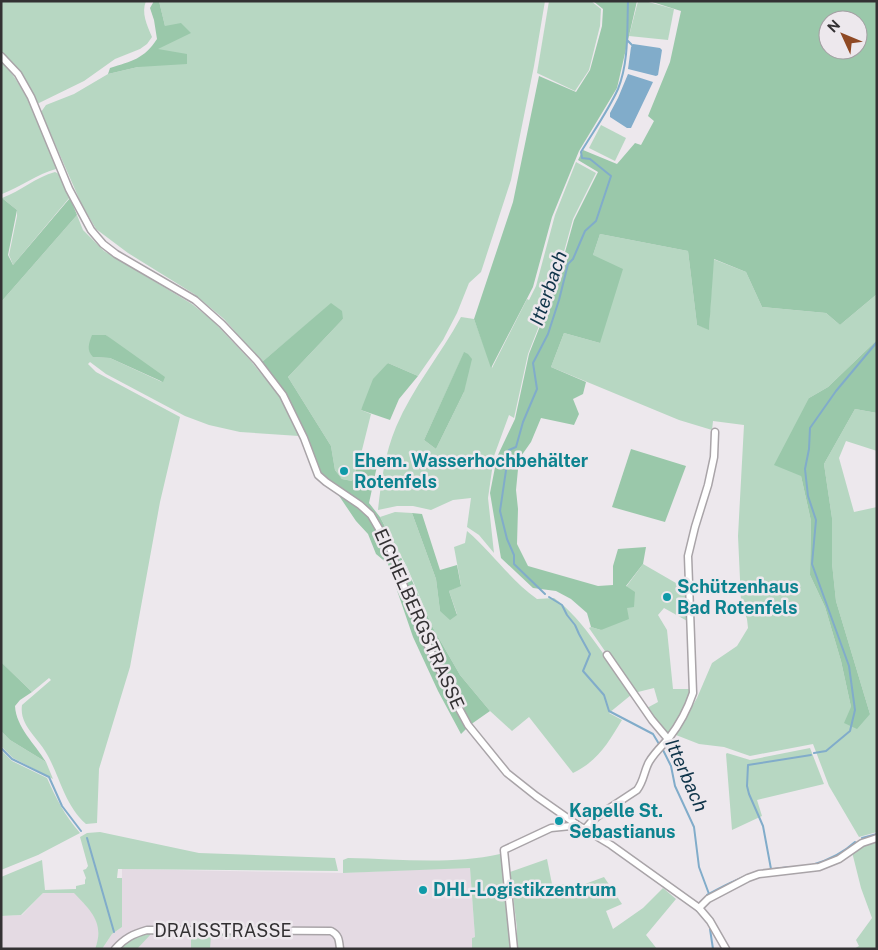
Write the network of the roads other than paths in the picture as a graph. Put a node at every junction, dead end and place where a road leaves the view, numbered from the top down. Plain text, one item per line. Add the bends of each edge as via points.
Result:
1 (1, 56) edge
2 (715, 432) dead end
3 (606, 655) dead end
4 (664, 743) junction
5 (576, 824) junction
6 (585, 829) junction
7 (877, 838) edge
8 (699, 908) junction
9 (724, 948) edge
10 (115, 949) edge
11 (340, 949) edge
12 (514, 949) edge

1 - 5 street, EICHELBERGSTRASSE via 18,74 31,97 69,189 91,230 116,254 195,300 258,362 283,396 318,475 372,515 389,546 420,629 468,724 507,772
2 - 4 street via 708,486 688,556 693,693 689,705
3 - 4 street via 652,720
4 - 6 street via 649,763 637,790 602,812
5 - 6 street, EICHELBERGSTRASSE
5 - 12 street via 551,828 504,850
6 - 8 street, EICHELBERGSTRASSE
7 - 8 street via 862,842 839,859 819,866 748,878 708,899
8 - 9 street, EICHELBERGSTRASSE
10 - 11 street, DRAISSTRASSE via 132,934 147,930 331,931 336,933

